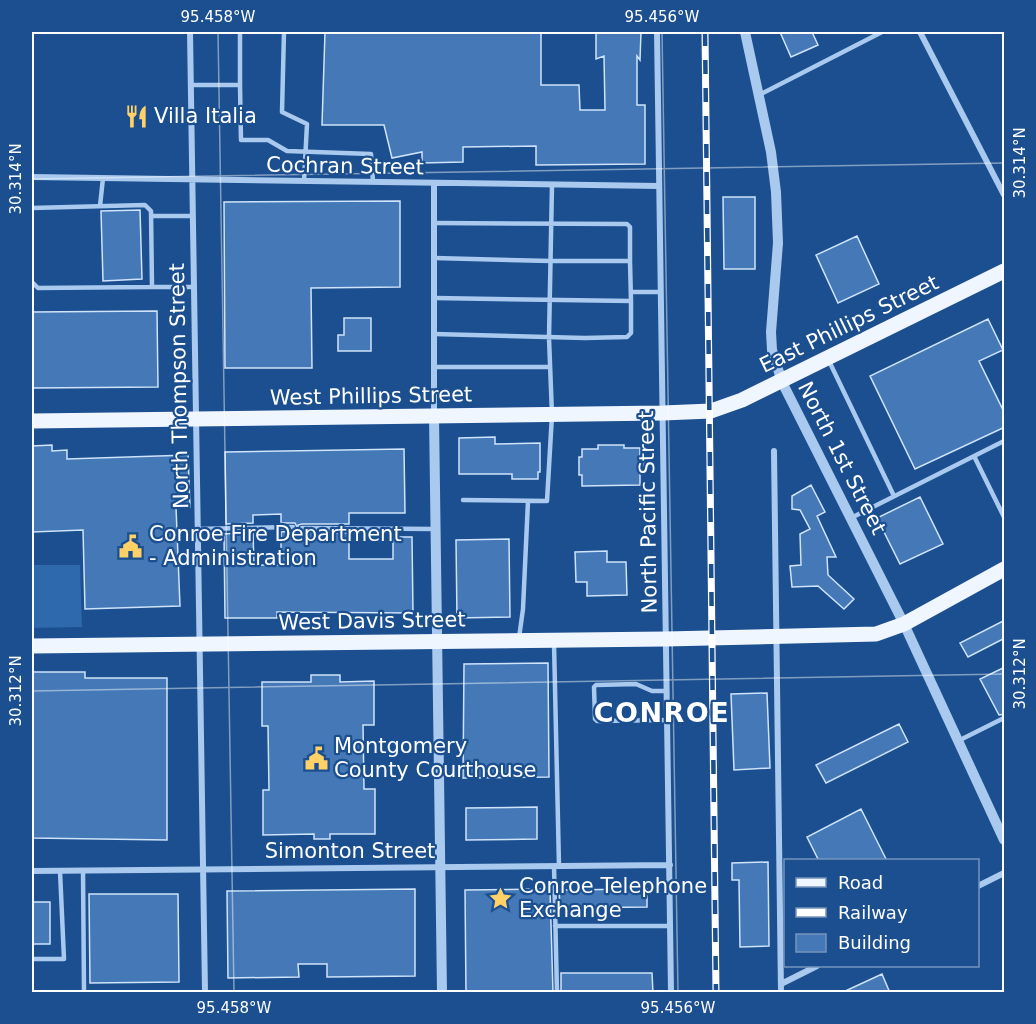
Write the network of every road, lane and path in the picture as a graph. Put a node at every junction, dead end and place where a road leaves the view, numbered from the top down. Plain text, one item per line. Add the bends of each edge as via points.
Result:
1 (190, 32) edge
2 (240, 32) edge
3 (284, 32) edge
4 (657, 32) edge
5 (745, 32) edge
6 (882, 32) edge
7 (920, 32) edge
8 (191, 85) junction
9 (240, 85) junction
10 (759, 95) junction
11 (305, 151) junction
12 (32, 177) edge
13 (103, 178) junction
14 (192, 178) junction
15 (304, 181) junction
16 (373, 183) junction
17 (434, 184) junction
18 (552, 186) junction
19 (659, 186) junction
20 (1005, 195) edge
21 (100, 206) junction
22 (32, 208) edge
23 (151, 216) junction
24 (193, 216) junction
25 (434, 223) junction
26 (552, 224) junction
27 (434, 258) junction
28 (551, 261) junction
29 (630, 261) junction
30 (1005, 271) edge
31 (32, 282) edge
32 (152, 287) junction
33 (194, 287) junction
34 (631, 292) junction
35 (661, 292) junction
36 (434, 298) junction
37 (550, 300) junction
38 (631, 301) junction
39 (434, 334) junction
40 (549, 338) junction
41 (828, 359) junction
42 (434, 367) junction
43 (550, 367) junction
44 (782, 382) junction
45 (711, 411) joint
46 (663, 413) junction
47 (552, 415) junction
48 (434, 417) junction
49 (195, 419) junction
50 (32, 422) edge
51 (1005, 441) edge
52 (774, 451) dead end
53 (974, 456) junction
54 (894, 496) junction
55 (463, 500) dead end
56 (528, 501) junction
57 (1005, 517) edge
58 (851, 518) junction
59 (293, 527) dead end
60 (302, 528) dead end
61 (198, 529) junction
62 (435, 529) junction
63 (1005, 569) edge
64 (904, 624) junction
65 (777, 637) junction
66 (666, 639) junction
67 (554, 640) junction
68 (519, 641) junction
69 (436, 642) junction
70 (200, 644) junction
71 (32, 646) edge
72 (667, 692) junction
73 (1005, 718) edge
74 (668, 720) junction
75 (958, 741) junction
76 (1005, 840) edge
77 (670, 865) junction
78 (556, 866) junction
79 (439, 867) junction
80 (202, 869) junction
81 (82, 870) junction
82 (32, 871) edge
83 (60, 871) junction
84 (1005, 873) edge
85 (979, 886) edge
86 (670, 926) junction
87 (555, 927) junction
88 (32, 959) edge
89 (816, 967) edge
90 (781, 984) junction
91 (84, 993) edge
92 (205, 993) edge
93 (442, 993) edge
94 (557, 993) edge
95 (671, 993) edge
96 (781, 993) edge

1 - 8 street, North Thompson Street
2 - 9 lane
3 - 11 lane via 282,112 307,124
4 - 19 street, North Pacific Street
5 - 10 street, North 1st Street
6 - 10 lane
7 - 20 street
8 - 9 lane
8 - 14 street, North Thompson Street
9 - 11 lane via 241,140 268,140 287,151
10 - 44 street, North 1st Street via 776,192 778,243 771,332
11 - 15 lane
11 - 16 lane via 371,154
12 - 13 street, Cochran Street
13 - 14 street, Cochran Street
13 - 21 lane
14 - 15 street, Cochran Street
14 - 24 street, North Thompson Street
15 - 16 street, Cochran Street
16 - 17 street, Cochran Street
17 - 18 street, Cochran Street
17 - 25 street
18 - 19 street, Cochran Street
18 - 26 lane
19 - 35 street, North Pacific Street
21 - 22 lane
21 - 23 lane via 145,205
23 - 24 lane
23 - 32 lane
24 - 33 street, North Thompson Street
25 - 26 lane
25 - 27 street
26 - 28 lane
26 - 29 lane via 627,224
27 - 28 lane
27 - 36 street
28 - 29 lane
28 - 37 lane
29 - 34 lane
30 - 41 main road, East Phillips Street
31 - 32 lane via 38,288
32 - 33 lane
33 - 49 street, North Thompson Street
34 - 35 lane
34 - 38 lane
35 - 46 street, North Pacific Street
36 - 37 lane
36 - 39 street
37 - 38 lane
37 - 40 lane
38 - 40 lane via 631,333 627,337
39 - 40 lane
39 - 42 street
40 - 43 lane
41 - 44 main road, East Phillips Street
41 - 54 lane
42 - 43 lane
42 - 48 street
43 - 47 lane
44 - 45 main road, East Phillips Street
44 - 58 street, North 1st Street
45 - 46 main road, West Phillips Street
46 - 47 main road, West Phillips Street
46 - 66 street, North Pacific Street
47 - 48 main road, West Phillips Street
47 - 56 lane via 547,501
48 - 49 main road, West Phillips Street
48 - 62 street
49 - 50 main road, West Phillips Street
49 - 61 street, North Thompson Street
51 - 53 lane
52 - 65 street
53 - 54 lane
53 - 57 lane
54 - 58 lane
55 - 56 lane
56 - 68 lane
58 - 64 street, North 1st Street
59 - 61 lane
60 - 62 lane
61 - 70 street, North Thompson Street
62 - 69 street
63 - 64 main road, West Davis Street
64 - 65 main road, West Davis Street via 876,634
64 - 75 street, North 1st Street
65 - 66 main road, West Davis Street
65 - 90 street
66 - 67 main road, West Davis Street
66 - 72 street, North Pacific Street
67 - 68 main road, West Davis Street
67 - 78 lane
68 - 69 main road, West Davis Street
69 - 70 main road, West Davis Street
69 - 79 street
70 - 71 main road, West Davis Street
70 - 80 street, North Thompson Street
72 - 74 street, North Pacific Street
72 - 74 lane via 636,684 594,687 597,721
73 - 75 lane
74 - 77 street, North Pacific Street
75 - 76 street, North 1st Street
77 - 78 street, Simonton Street
77 - 86 street, North Pacific Street
78 - 79 street, Simonton Street
78 - 87 lane
79 - 80 street, Simonton Street
79 - 93 street
80 - 81 street, Simonton Street
80 - 92 street, North Thompson Street
81 - 83 street, Simonton Street
81 - 91 lane
82 - 83 street, Simonton Street
83 - 88 lane via 64,959
84 - 85 street
86 - 87 lane
86 - 95 street, North Pacific Street
87 - 94 lane
89 - 90 street
90 - 96 street

